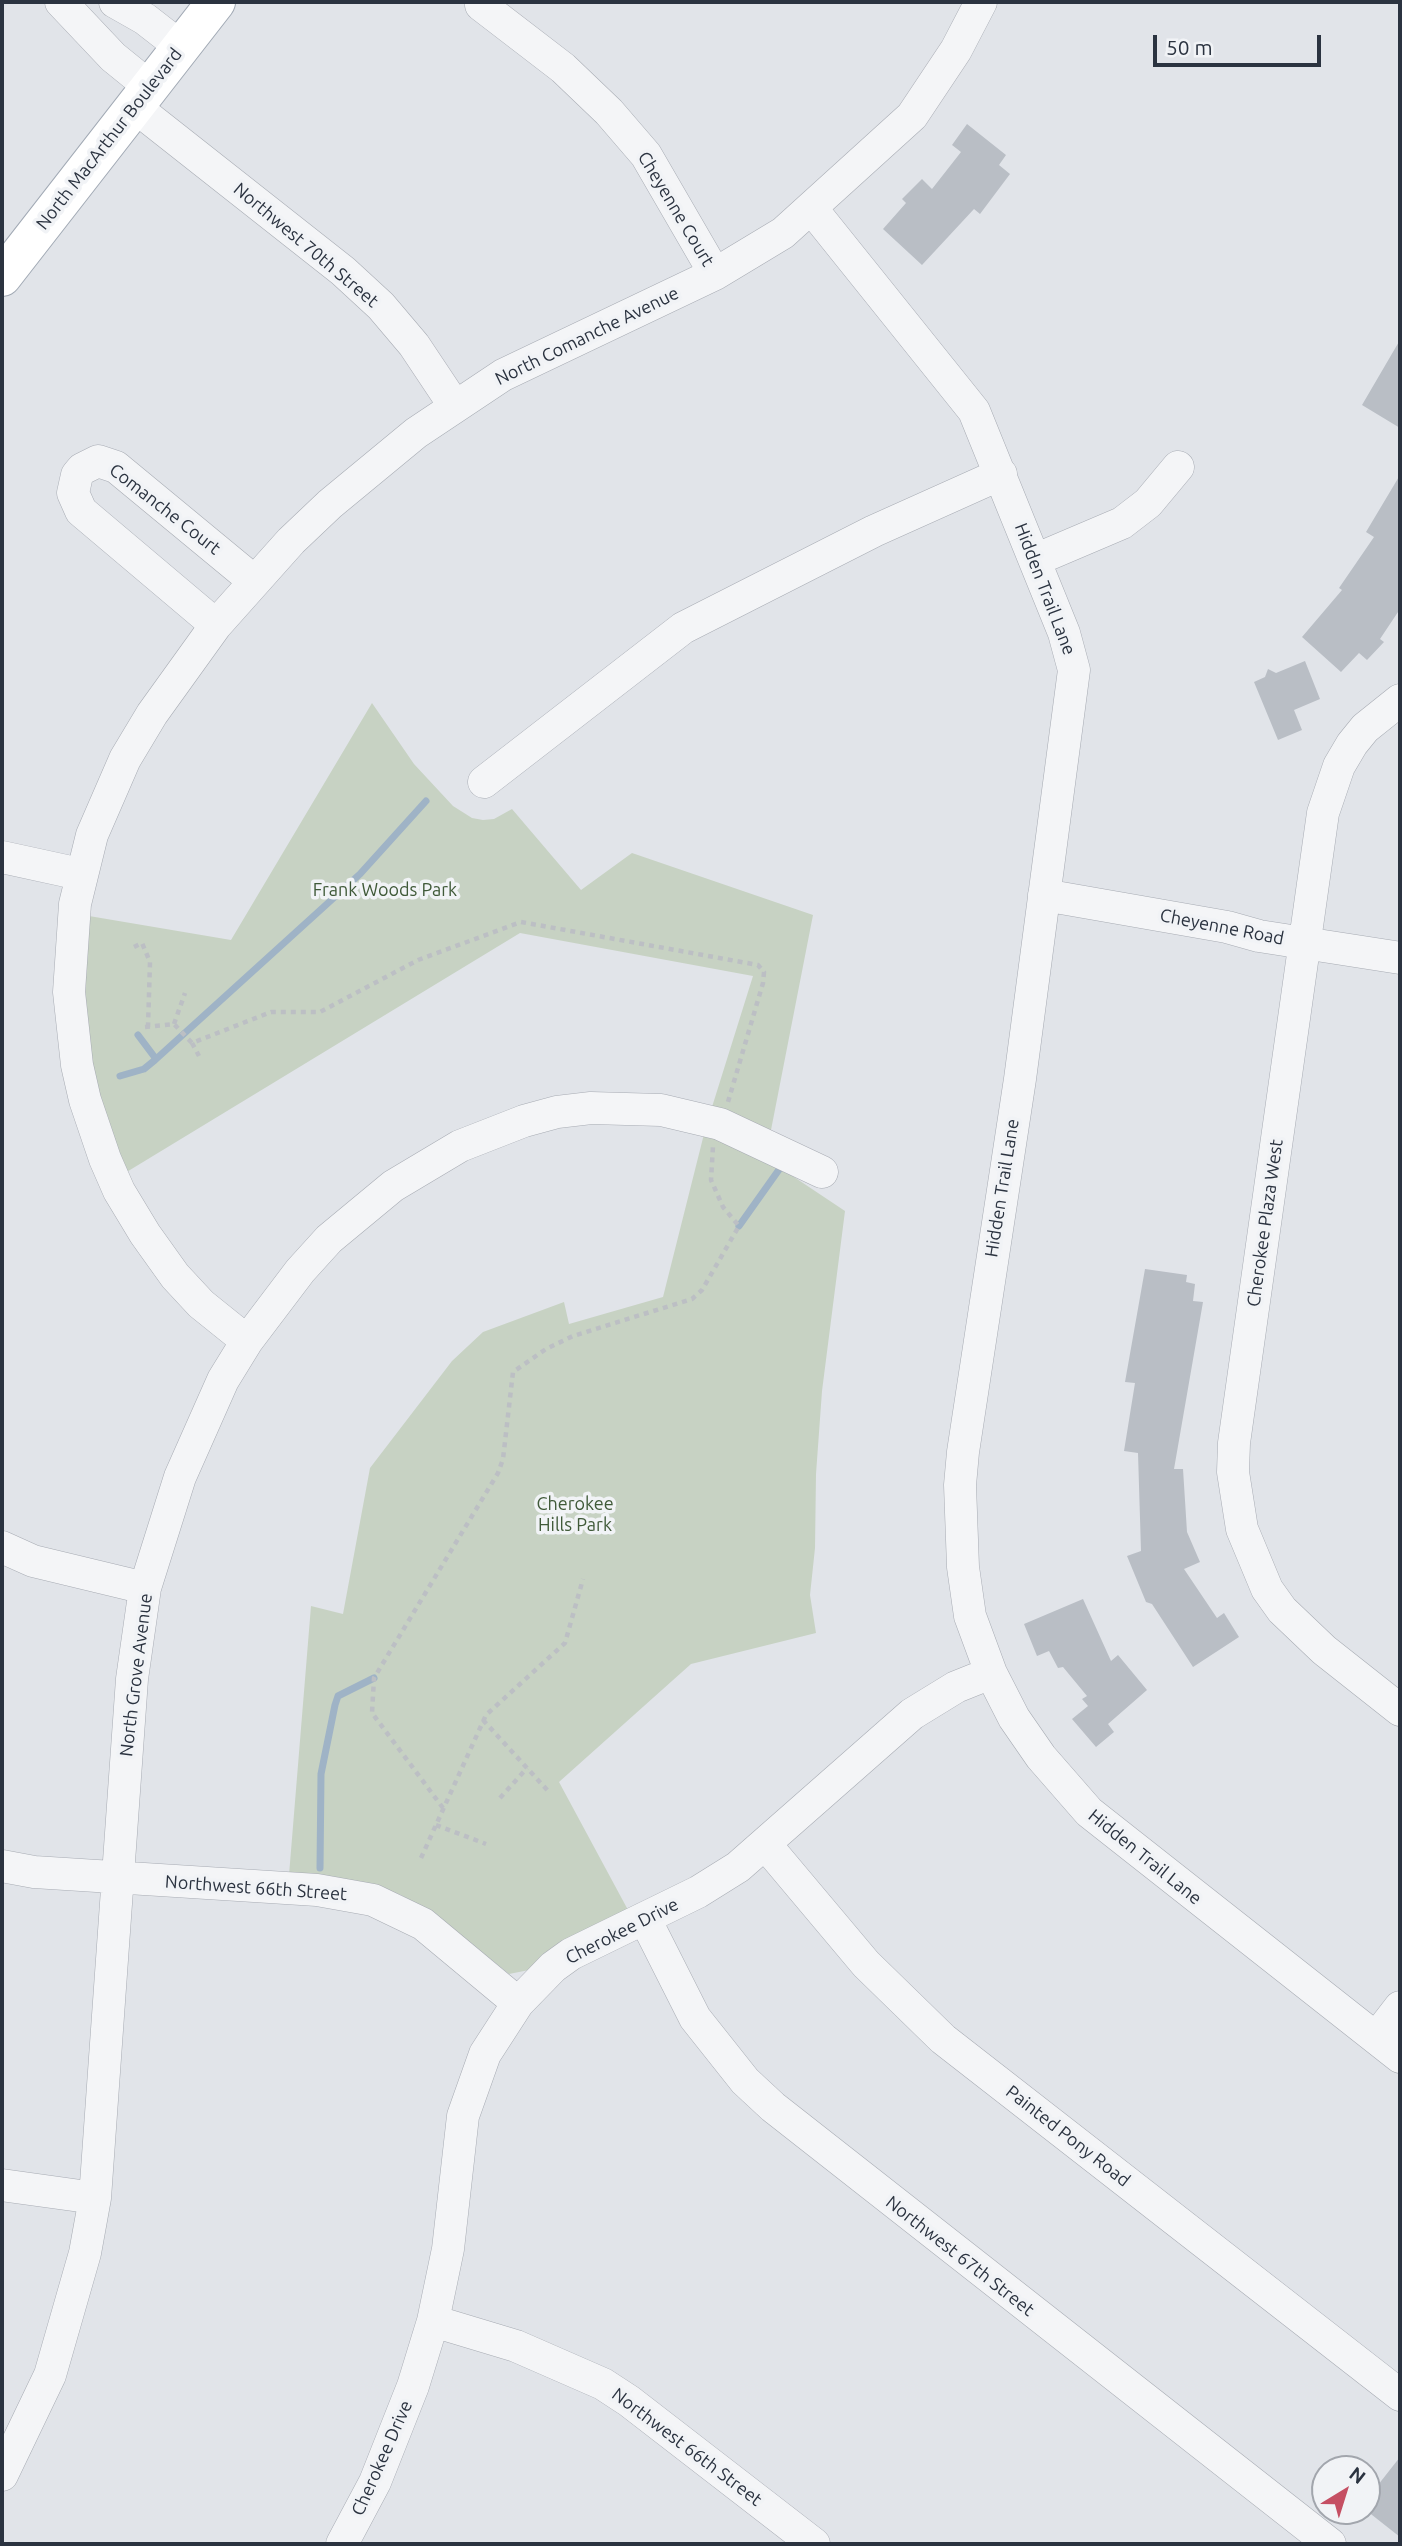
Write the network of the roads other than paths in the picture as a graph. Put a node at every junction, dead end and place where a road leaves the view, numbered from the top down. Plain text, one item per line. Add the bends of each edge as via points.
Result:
1 (61, 2) edge
2 (115, 2) edge
3 (216, 2) edge
4 (981, 2) edge
5 (481, 5) dead end
6 (181, 47) junction
7 (143, 97) junction
8 (813, 209) junction
9 (715, 274) junction
10 (2, 277) edge
11 (454, 405) junction
12 (1178, 467) dead end
13 (1001, 474) junction
14 (1035, 560) junction
15 (254, 581) junction
16 (216, 625) junction
17 (1400, 700) edge
18 (484, 782) dead end
19 (2, 858) edge
20 (80, 874) junction
21 (1044, 895) junction
22 (1304, 944) junction
23 (1400, 958) edge
24 (822, 1172) dead end
25 (247, 1341) junction
26 (2, 1547) edge
27 (145, 1588) junction
28 (991, 1674) junction
29 (1400, 1710) edge
30 (766, 1845) junction
31 (2, 1866) edge
32 (118, 1878) junction
33 (645, 1919) junction
34 (518, 2003) junction
35 (1400, 2007) edge
36 (1388, 2048) edge
37 (2, 2185) edge
38 (95, 2198) junction
39 (433, 2321) junction
40 (1400, 2395) edge
41 (2, 2475) edge
42 (342, 2544) edge
43 (814, 2544) edge
44 (1330, 2544) edge

1 - 7 street, Northwest 70th Street
2 - 6 street
3 - 6 main road, North MacArthur Boulevard
4 - 8 street, North Comanche Avenue via 912,116
5 - 9 street, Cheyenne Court via 563,68 617,120 646,155
6 - 7 main road, North MacArthur Boulevard
7 - 10 main road, North MacArthur Boulevard
7 - 11 street, Northwest 70th Street via 381,306
8 - 9 street, North Comanche Avenue
8 - 13 street, Hidden Trail Lane via 968,402
9 - 11 street, North Comanche Avenue via 548,352
11 - 15 street, North Comanche Avenue via 360,478
12 - 14 street via 1147,503 1122,523
13 - 14 street, Hidden Trail Lane
13 - 18 street via 874,531 683,628
14 - 21 street, Hidden Trail Lane via 1074,670
15 - 16 street, North Comanche Avenue
15 - 16 street, Comanche Court via 116,467 98,461 82,469 73,493 81,510
16 - 20 street, North Comanche Avenue via 125,760 107,795
17 - 22 street, Cherokee Plaza West via 1358,736 1329,791
19 - 20 street
20 - 25 street, North Comanche Avenue via 69,992 77,1065 93,1127 119,1191 175,1276
21 - 22 street, Cheyenne Road
21 - 28 street, Hidden Trail Lane via 960,1485 970,1616
22 - 23 street, Cheyenne Road
22 - 29 street, Cherokee Plaza West via 1234,1443 1236,1503 1256,1564 1282,1610 1316,1644
24 - 25 street, North Grove Avenue via 720,1124 661,1110 557,1112 490,1132 393,1186 300,1270
25 - 27 street, North Grove Avenue via 223,1380 180,1477
26 - 27 street via 33,1561
27 - 32 street, North Grove Avenue via 132,1679
28 - 30 street, Cherokee Drive via 956,1687 912,1714
28 - 36 street, Hidden Trail Lane via 1041,1757 1089,1812
30 - 33 street, Cherokee Drive via 718,1881
30 - 40 street, Painted Pony Road via 866,1964 943,2039
31 - 32 street, Northwest 66th Street
32 - 34 street, Northwest 66th Street via 317,1890 373,1900 423,1924
32 - 38 street, North Grove Avenue
33 - 34 street, Cherokee Drive via 571,1954
33 - 44 street, Northwest 67th Street via 695,2018 745,2081 822,2148
34 - 39 street, Cherokee Drive via 485,2053 463,2116 455,2206
35 - 36 street
37 - 38 street
38 - 41 street, North Grove Avenue via 85,2253 50,2375
39 - 42 street, Cherokee Drive via 398,2429
39 - 43 street, Northwest 66th Street via 516,2346 603,2384

